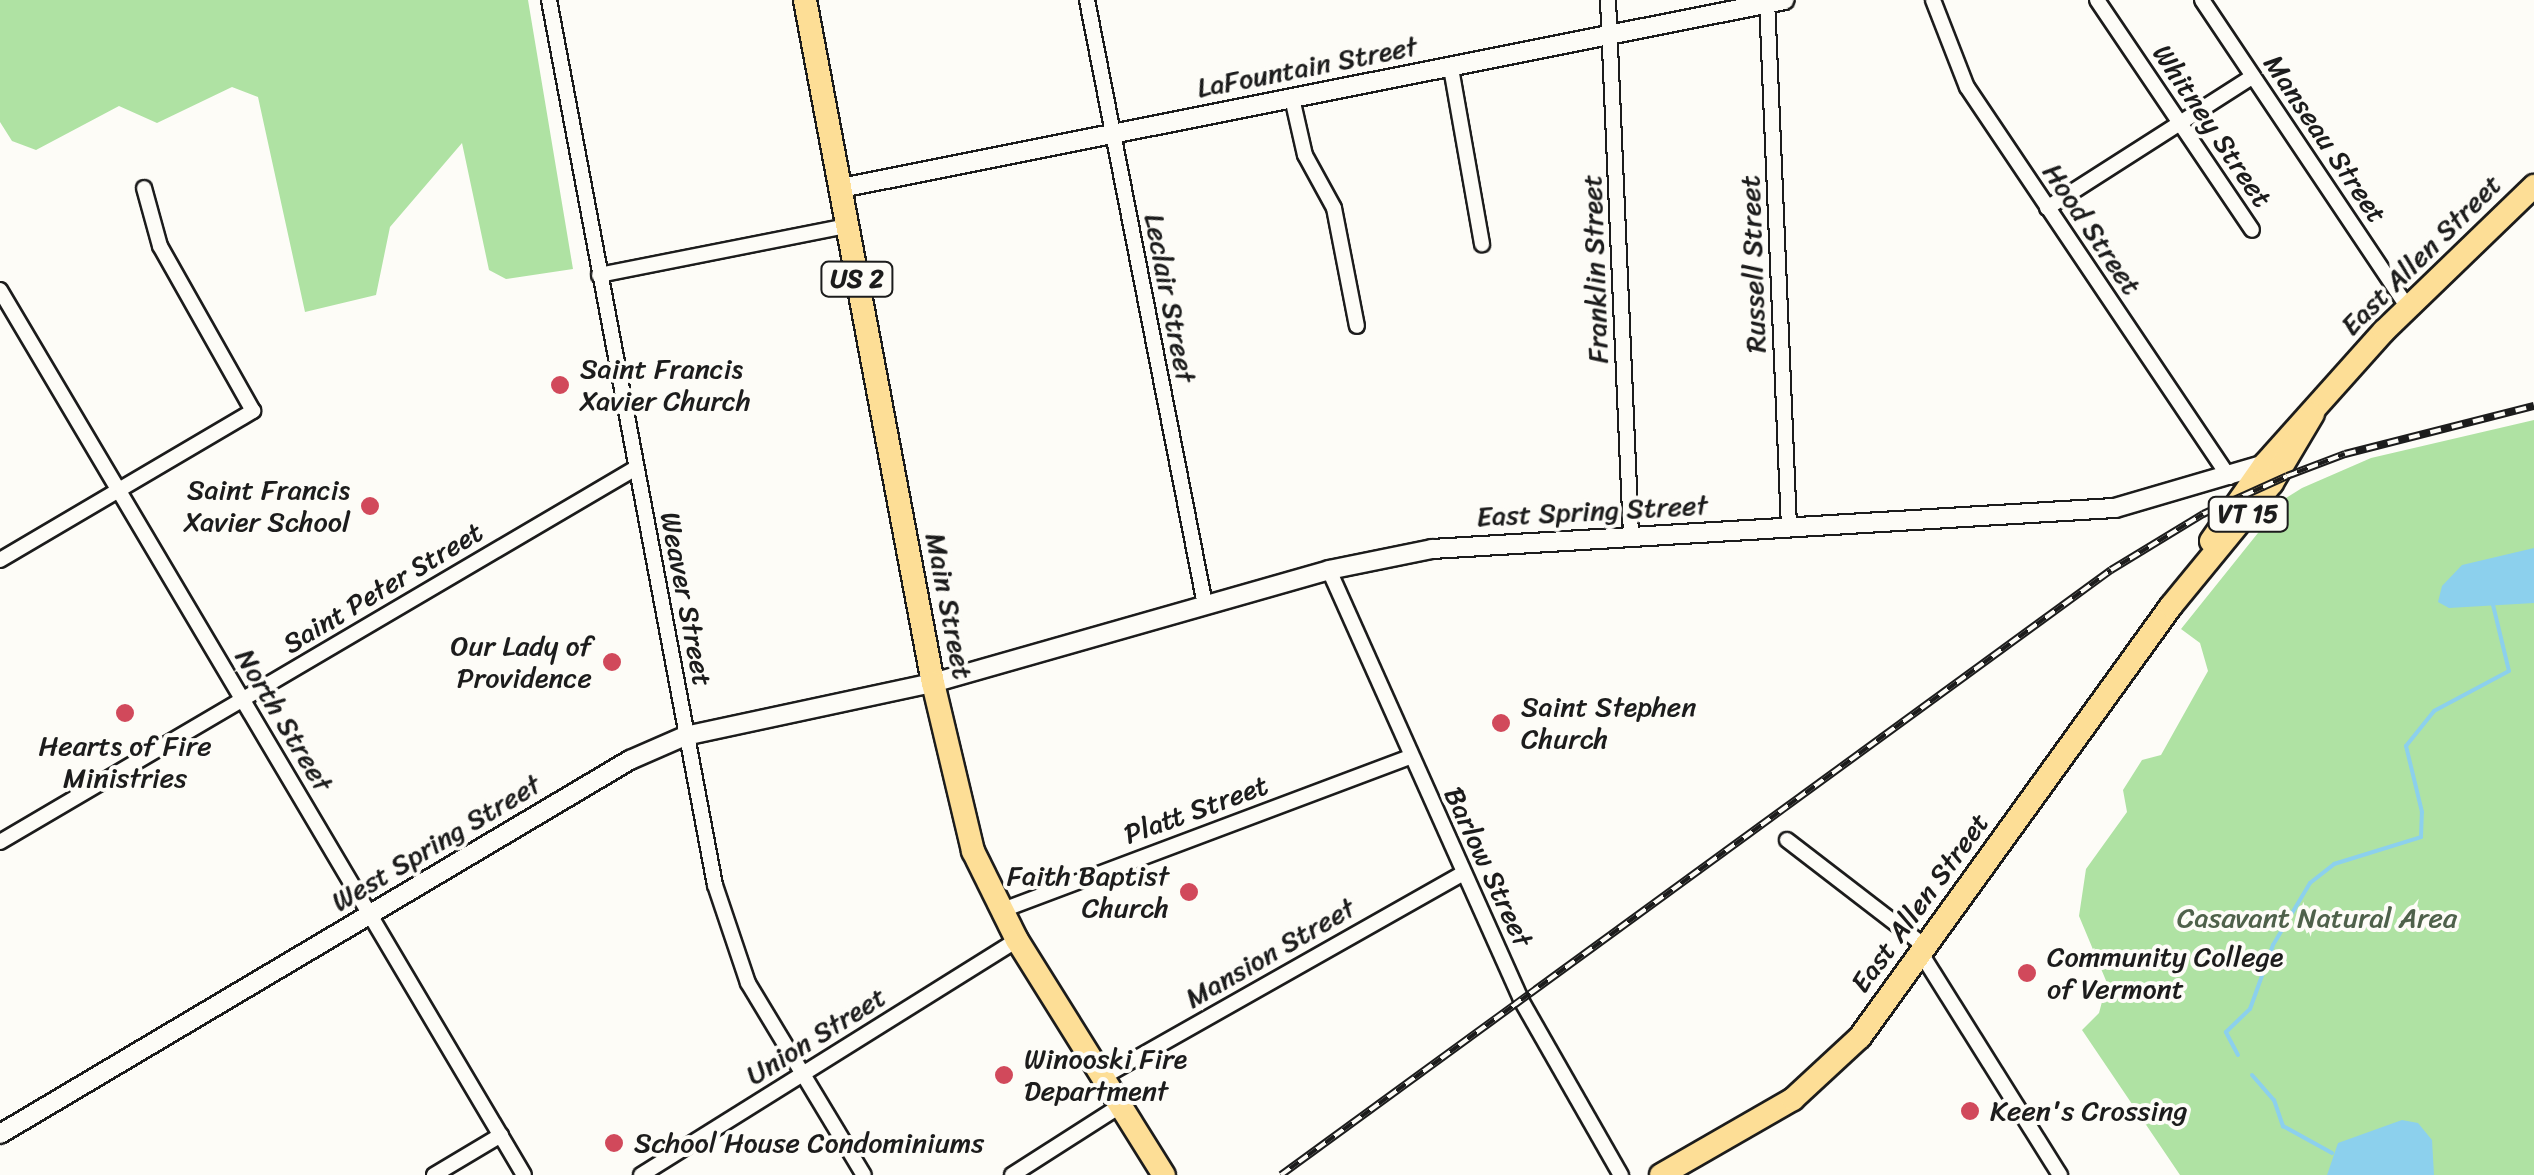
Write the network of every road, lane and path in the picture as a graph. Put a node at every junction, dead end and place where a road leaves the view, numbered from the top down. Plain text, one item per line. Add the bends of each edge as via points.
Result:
1 (549, 0) edge
2 (806, 0) edge
3 (1087, 0) edge
4 (1608, 0) edge
5 (1933, 0) edge
6 (2098, 0) edge
7 (2202, 0) edge
8 (1773, 1) edge
9 (1610, 34) junction
10 (1452, 68) junction
11 (2252, 76) junction
12 (1292, 98) junction
13 (2179, 122) junction
14 (1112, 132) junction
15 (2534, 186) edge
16 (144, 188) dead end
17 (840, 188) junction
18 (2047, 208) junction
19 (847, 226) junction
20 (2252, 230) dead end
21 (1482, 244) dead end
22 (598, 276) junction
23 (0, 290) edge
24 (2408, 306) junction
25 (1358, 326) dead end
26 (2313, 414) junction
27 (2264, 464) junction
28 (636, 468) junction
29 (2229, 477) junction
30 (120, 491) junction
31 (1789, 527) junction
32 (1631, 536) junction
33 (0, 560) edge
34 (1329, 570) junction
35 (1204, 605) junction
36 (2172, 606) junction
37 (933, 683) junction
38 (243, 699) junction
39 (685, 736) junction
40 (1409, 756) junction
41 (1787, 840) dead end
42 (0, 842) edge
43 (1463, 873) junction
44 (1000, 911) junction
45 (371, 914) junction
46 (1017, 940) junction
47 (1924, 951) junction
48 (802, 1074) junction
49 (1103, 1078) junction
50 (1120, 1106) junction
51 (0, 1134) edge
52 (501, 1135) junction
53 (434, 1175) edge
54 (524, 1175) edge
55 (640, 1175) edge
56 (864, 1175) edge
57 (1012, 1175) edge
58 (1164, 1175) edge
59 (1621, 1175) edge
60 (1661, 1175) edge
61 (2060, 1175) edge

1 - 22 street, Weaver Street
2 - 17 main road, Main Street / US 2
3 - 14 street, Leclair Street
4 - 9 street, Franklin Street
5 - 18 street, Hood Street via 1966,87
6 - 13 street, Whitney Street
7 - 11 street, Manseau Street
8 - 9 street, LaFountain Street
8 - 31 street, Russell Street
9 - 10 street, LaFountain Street
9 - 32 street, Franklin Street
10 - 12 street, LaFountain Street
10 - 21 street
11 - 13 street
11 - 24 street, Manseau Street
12 - 14 street, LaFountain Street
12 - 25 street via 1305,155 1332,202
13 - 18 street
13 - 20 street, Whitney Street
14 - 17 street, LaFountain Street
14 - 35 street, Leclair Street
15 - 24 main road, East Allen Street / VT 15
16 - 30 street via 160,246 253,410
17 - 19 main road, Main Street / US 2
18 - 29 street, Hood Street
19 - 22 street
19 - 37 main road, Main Street / US 2
22 - 28 street, Weaver Street
23 - 30 street, North Street
24 - 26 main road, East Allen Street / VT 15
26 - 27 main road, East Allen Street / VT 15
26 - 36 main road, East Allen Street / VT 15 via 2272,483
27 - 29 street, East Spring Street
27 - 36 main road, East Allen Street / VT 15
28 - 38 street, Saint Peter Street
28 - 39 street, Weaver Street
29 - 31 street, East Spring Street via 2115,508
30 - 33 street
30 - 38 street, North Street
31 - 32 street, East Spring Street
32 - 34 street, East Spring Street via 1496,542
34 - 35 street, East Spring Street
34 - 40 street, Barlow Street
35 - 37 street, East Spring Street
36 - 47 main road, East Allen Street / VT 15
37 - 39 street, West Spring Street
37 - 44 main road, Main Street / US 2 via 973,851
38 - 42 street, Saint Peter Street
38 - 45 street, North Street
39 - 45 street, West Spring Street via 630,760
39 - 48 street, Weaver Street via 730,938
40 - 43 street, Barlow Street
40 - 44 street, Platt Street
41 - 47 street
43 - 49 street, Mansion Street
43 - 59 street, Barlow Street via 1543,1043
44 - 46 main road, Main Street / US 2
45 - 51 street, West Spring Street
45 - 52 street, North Street
46 - 48 street, Union Street
46 - 49 main road, Main Street / US 2
47 - 60 main road, East Allen Street / VT 15 via 1850,1048 1812,1085
47 - 61 street
48 - 55 street, Union Street
48 - 56 street, Weaver Street
49 - 50 main road, Main Street / US 2
50 - 57 street
50 - 58 main road, Main Street / US 2
52 - 53 street
52 - 54 street, North Street

